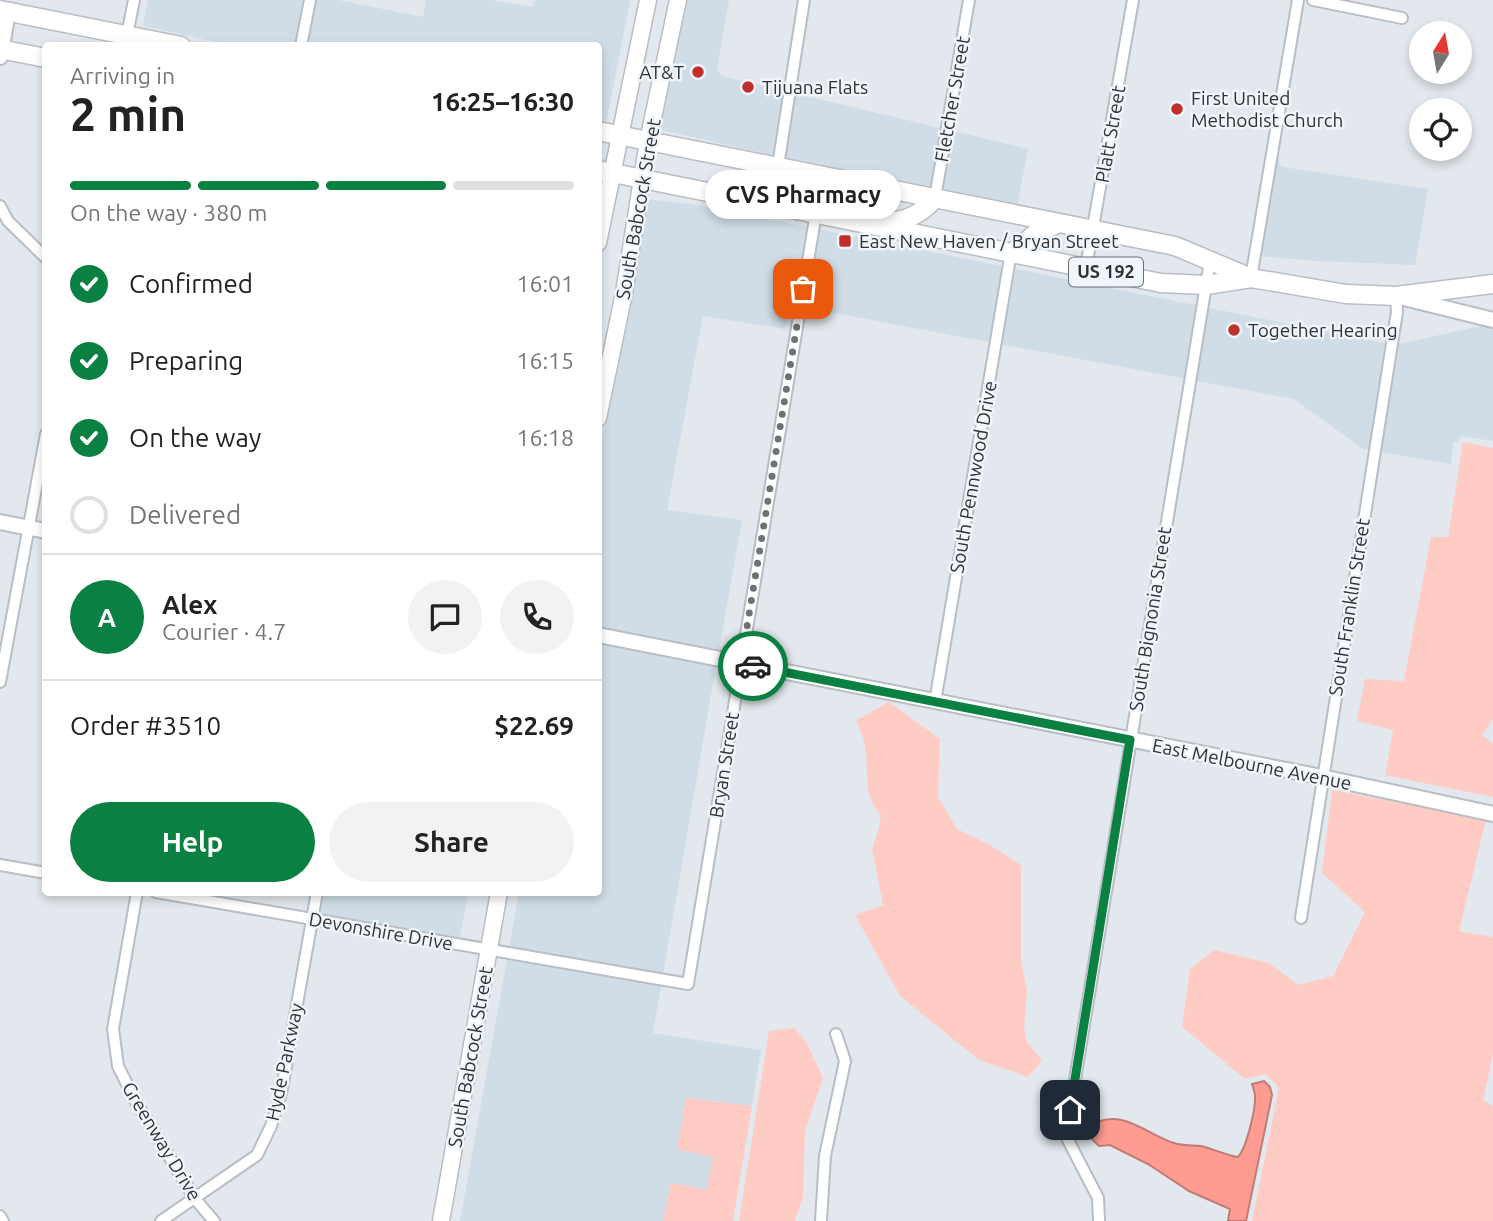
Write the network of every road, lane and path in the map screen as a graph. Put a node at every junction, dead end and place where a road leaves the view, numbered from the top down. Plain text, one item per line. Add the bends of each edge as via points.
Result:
1 (134, 0) edge
2 (310, 0) edge
3 (648, 0) edge
4 (678, 0) edge
5 (804, 0) edge
6 (969, 0) edge
7 (1133, 0) edge
8 (1298, 0) edge
9 (1313, 0) edge
10 (4, 11) edge
11 (1402, 18) dead end
12 (127, 34) junction
13 (163, 42) edge
14 (302, 42) edge
15 (0, 52) edge
16 (42, 57) edge
17 (602, 132) edge
18 (620, 136) junction
19 (648, 141) junction
20 (778, 166) junction
21 (605, 172) edge
22 (643, 179) junction
23 (935, 198) junction
24 (602, 202) edge
25 (0, 208) edge
26 (816, 213) junction
27 (1059, 223) junction
28 (872, 225) junction
29 (1093, 230) junction
30 (1012, 253) junction
31 (42, 254) edge
32 (1210, 261) junction
33 (1086, 267) junction
34 (1251, 278) junction
35 (1493, 284) edge
36 (1206, 285) junction
37 (1396, 296) junction
38 (1493, 320) edge
39 (602, 399) edge
40 (42, 455) edge
41 (0, 522) edge
42 (28, 528) junction
43 (42, 530) edge
44 (602, 636) edge
45 (741, 663) junction
46 (0, 682) edge
47 (935, 702) junction
48 (1130, 740) junction
49 (1322, 778) junction
50 (1493, 814) edge
51 (0, 865) edge
52 (42, 872) edge
53 (136, 896) edge
54 (179, 896) edge
55 (316, 896) edge
56 (498, 896) edge
57 (1301, 918) dead end
58 (313, 919) junction
59 (489, 950) junction
60 (688, 984) joint
61 (836, 1034) dead end
62 (195, 1199) junction
63 (0, 1216) edge
64 (4, 1221) edge
65 (161, 1221) edge
66 (214, 1221) edge
67 (441, 1221) edge
68 (821, 1221) edge
69 (1099, 1221) edge

1 - 12 street
2 - 14 street
3 - 18 main road, South Babcock Street
4 - 19 main road, South Babcock Street
5 - 20 street
6 - 23 street, Fletcher Street
7 - 29 street, Platt Street
8 - 34 street
9 - 11 street
10 - 12 main road
10 - 15 street
12 - 13 main road
15 - 16 main road
17 - 18 main road, US 192
18 - 19 main road, US 192
18 - 21 main road, South Babcock Street
19 - 20 main road, US 192
19 - 22 main road, South Babcock Street
20 - 23 main road, US 192
21 - 22 main road, US 192
21 - 24 main road, South Babcock Street
22 - 26 main road, US 192
22 - 39 main road, South Babcock Street
23 - 27 main road, US 192
23 - 28 main road via 925,211 912,217
25 - 31 street
26 - 28 main road, US 192
26 - 45 street, Bryan Street
27 - 29 main road, US 192
27 - 30 main road via 1036,233
28 - 30 main road, US 192
29 - 32 main road, US 192 via 1175,246
29 - 33 street, Platt Street
30 - 33 main road, US 192
30 - 47 street, South Pennwood Drive
32 - 34 main road, US 192
32 - 36 street, South Bignonia Street
33 - 36 main road, US 192 via 1161,283
34 - 36 main road, US 192
34 - 37 main road, US 192 via 1346,294
35 - 37 main road, US 192
36 - 48 street, South Bignonia Street
37 - 38 street
37 - 49 street, South Franklin Street
40 - 42 street
41 - 42 street
42 - 43 street
42 - 46 street
44 - 45 street, East Melbourne Avenue
45 - 47 street, East Melbourne Avenue
45 - 60 street, Bryan Street
47 - 48 street, East Melbourne Avenue
48 - 49 street, East Melbourne Avenue
48 - 69 street, South Bignonia Street via 1068,1140 1098,1198
49 - 50 street, East Melbourne Avenue
49 - 57 street, South Franklin Street
51 - 52 street
53 - 62 street, Greenway Drive via 113,1029 118,1066
54 - 58 street, Devonshire Drive
55 - 58 street, Hyde Parkway
56 - 59 main road, South Babcock Street
58 - 59 street, Devonshire Drive
58 - 62 street, Hyde Parkway via 271,1126 257,1155
59 - 60 street, Devonshire Drive
59 - 67 main road, South Babcock Street
61 - 68 street via 845,1061 825,1156
62 - 65 street, Hyde Parkway
62 - 66 street, Greenway Drive
63 - 64 street

